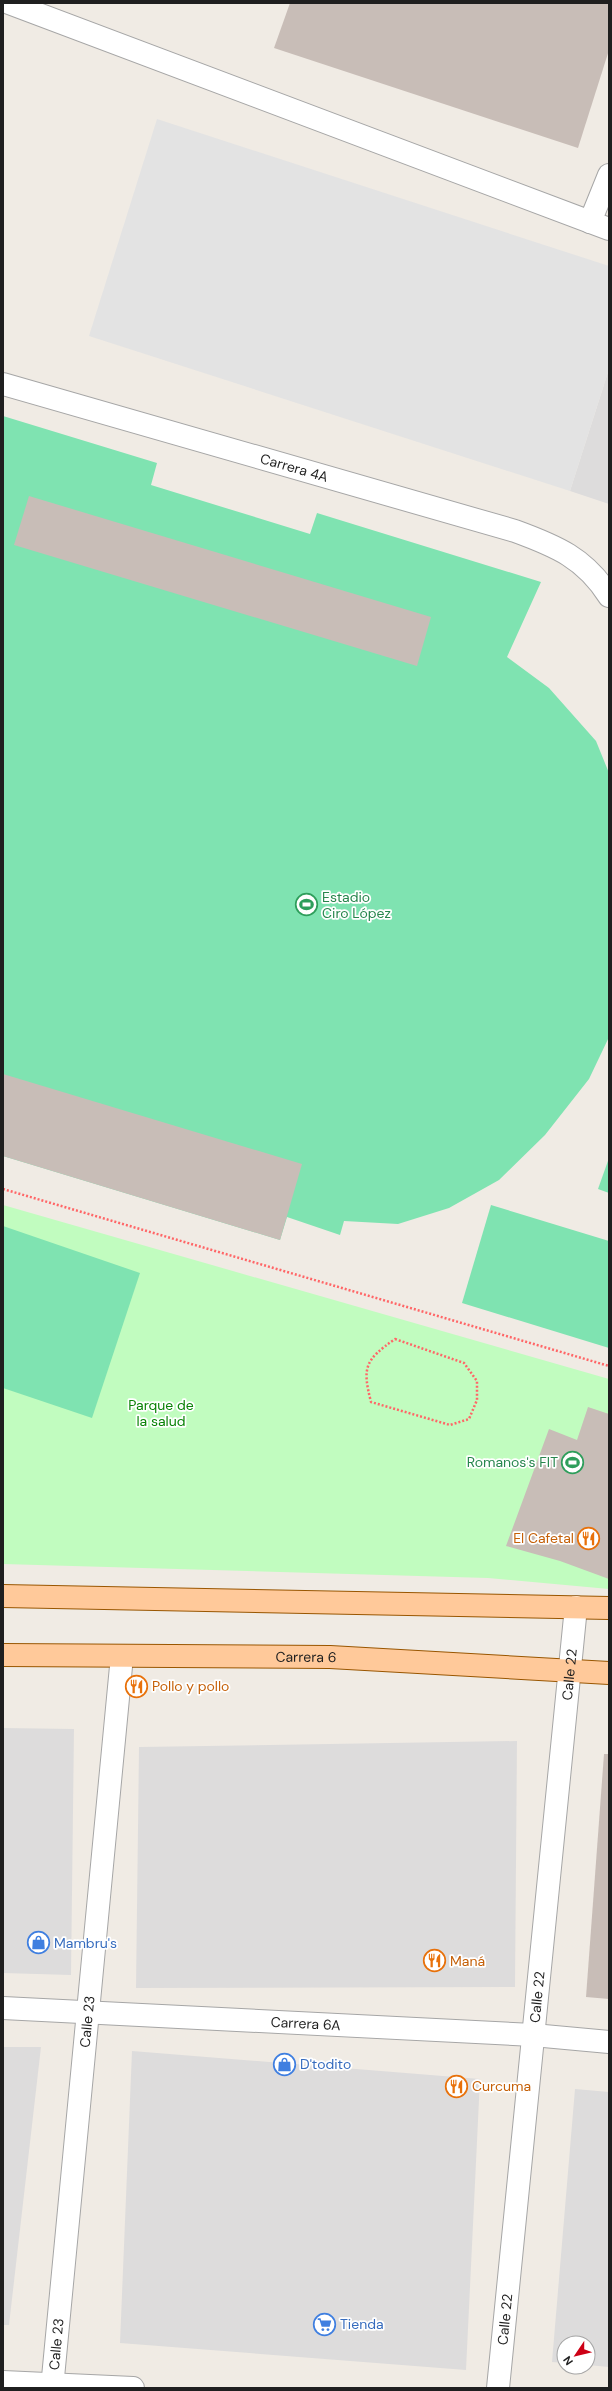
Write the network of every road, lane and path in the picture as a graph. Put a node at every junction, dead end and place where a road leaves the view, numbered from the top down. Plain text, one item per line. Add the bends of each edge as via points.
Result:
1 (9, 3) edge
2 (609, 175) edge
3 (600, 226) edge
4 (3, 384) edge
5 (609, 596) edge
6 (3, 1189) edge
7 (609, 1366) edge
8 (371, 1402) joint
9 (3, 1596) edge
10 (576, 1607) junction
11 (609, 1608) edge
12 (3, 1655) edge
13 (122, 1656) junction
14 (570, 1670) junction
15 (609, 1673) edge
16 (3, 2008) edge
17 (87, 2013) junction
18 (534, 2035) junction
19 (609, 2042) edge
20 (3, 2382) edge
21 (52, 2386) edge
22 (133, 2388) edge
23 (498, 2388) edge

1 - 3 street
2 - 3 street
4 - 5 street, Carrera 4A via 515,531 553,545 581,561
6 - 7 path
8 - 8 path via 450,1426 469,1419 477,1400 477,1381 464,1363 395,1339 378,1351 365,1370
9 - 10 main road
10 - 11 main road
10 - 14 street, Calle 22
12 - 13 main road, Carrera 6
13 - 14 main road, Carrera 6 via 330,1657
13 - 17 street, Calle 23
14 - 15 main road, Carrera 6
14 - 18 street, Calle 22
16 - 17 street, Carrera 6A
17 - 18 street, Carrera 6A
17 - 21 street, Calle 23
18 - 19 street, Carrera 6A
18 - 23 street, Calle 22
20 - 21 street
21 - 22 street

